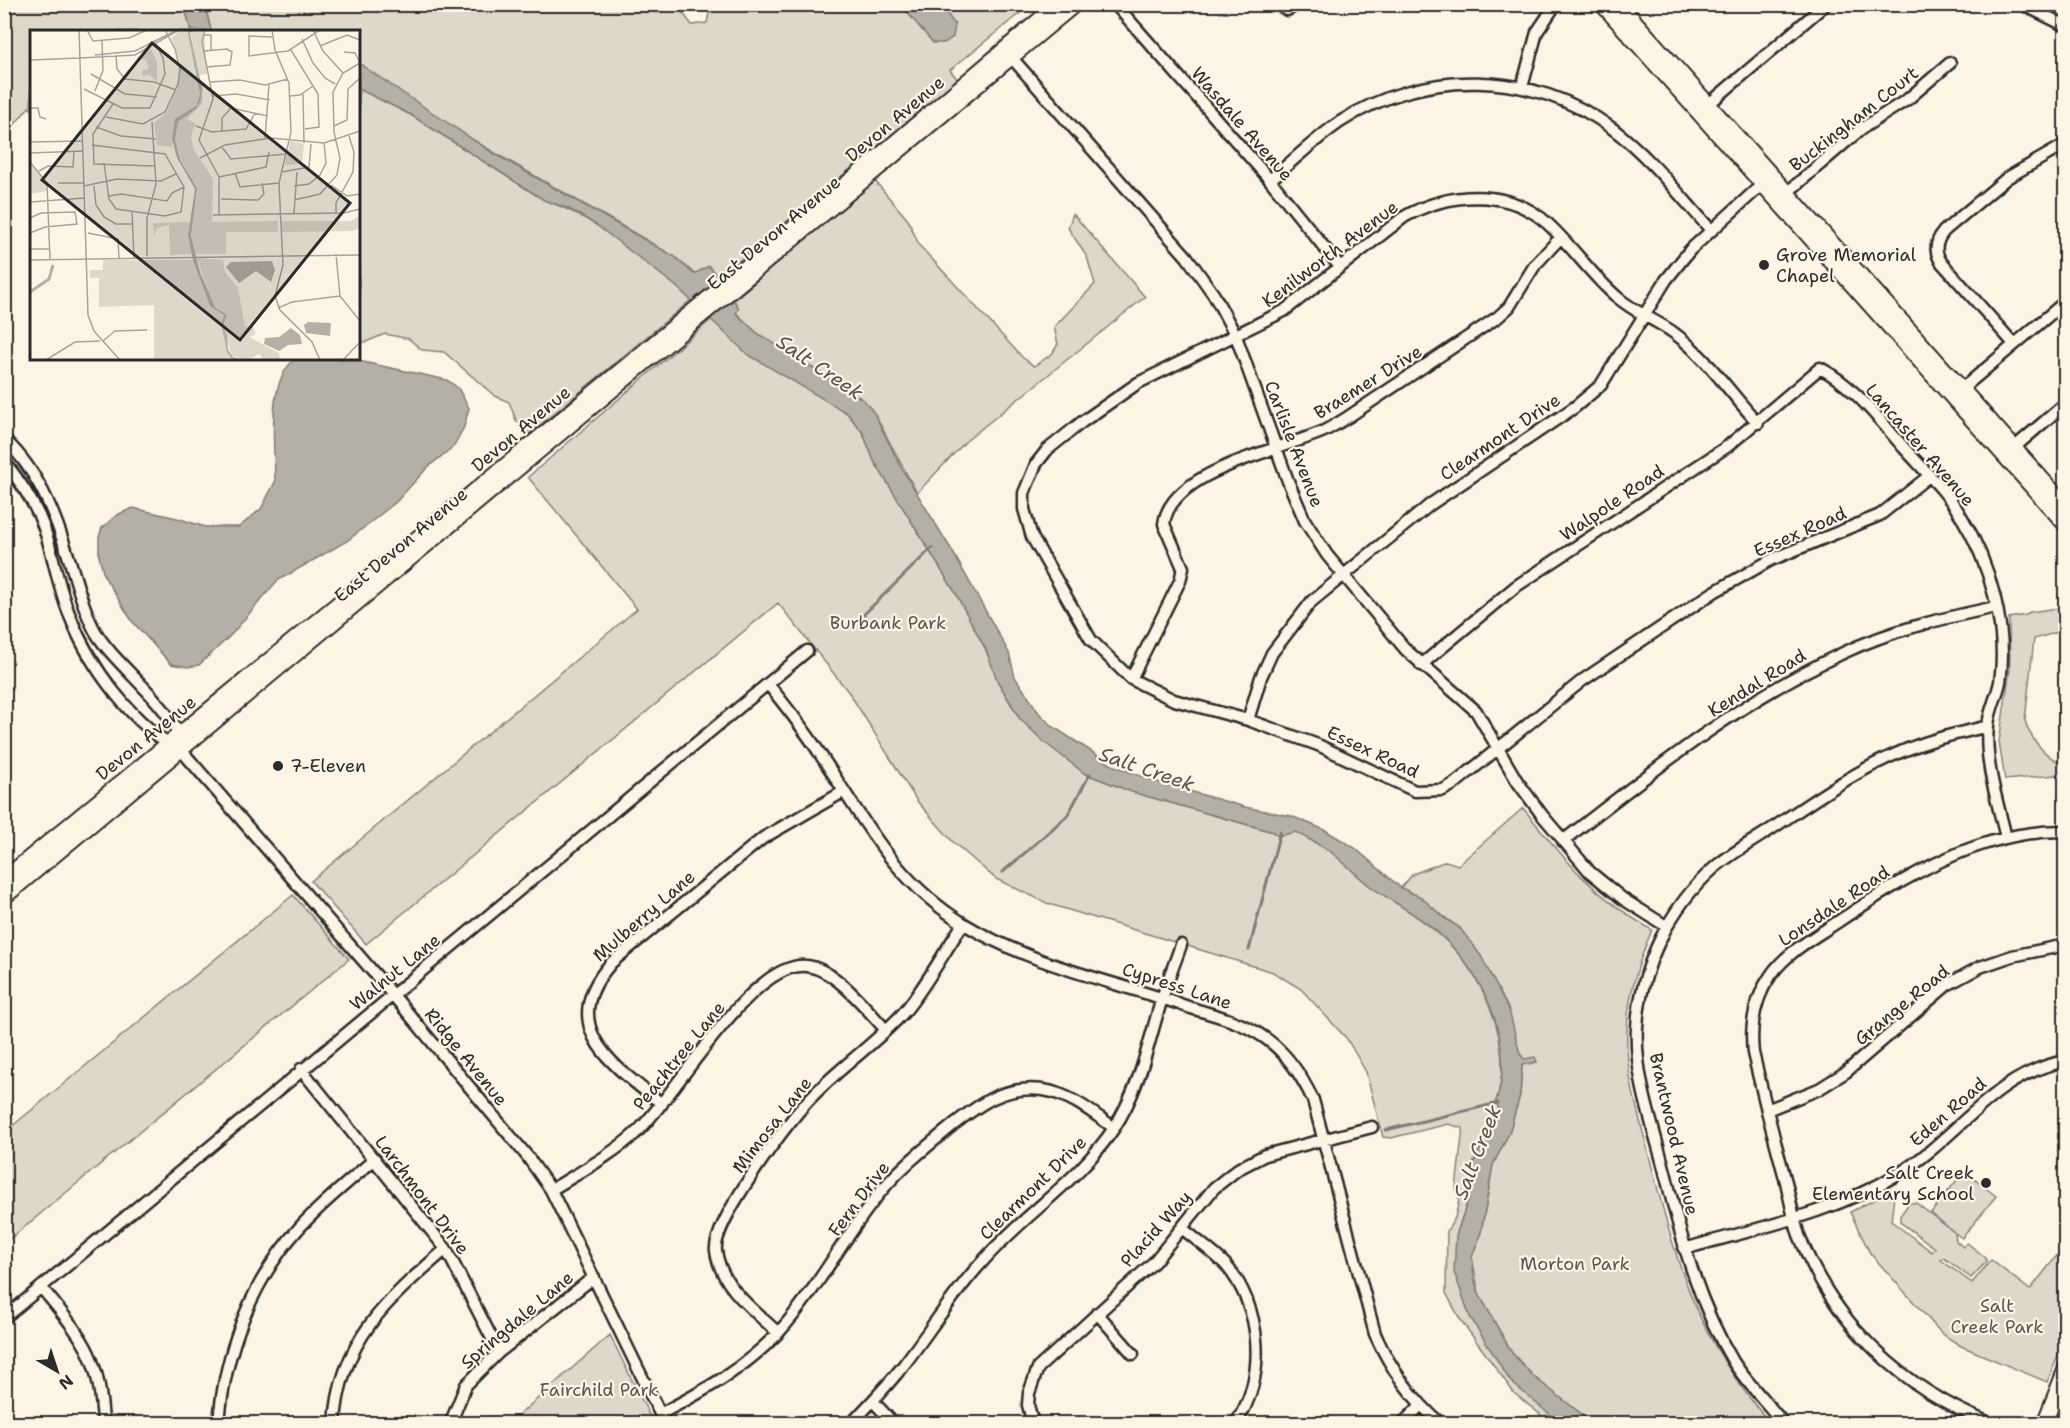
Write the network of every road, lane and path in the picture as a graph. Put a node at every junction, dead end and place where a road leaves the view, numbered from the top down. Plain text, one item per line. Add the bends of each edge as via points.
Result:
1 (1058, 4) edge
2 (1076, 4) edge
3 (1115, 4) edge
4 (1277, 4) edge
5 (1299, 4) edge
6 (1556, 4) edge
7 (1602, 4) edge
8 (1619, 4) edge
9 (1826, 4) edge
10 (2022, 4) edge
11 (2066, 26) edge
12 (1012, 58) junction
13 (1950, 63) dead end
14 (1522, 87) junction
15 (958, 102) joint
16 (1703, 109) junction
17 (2066, 144) edge
18 (1270, 180) junction
19 (1767, 180) junction
20 (1782, 197) junction
21 (1711, 230) junction
22 (1561, 237) junction
23 (1340, 267) junction
24 (741, 277) junction
25 (2066, 301) edge
26 (1643, 315) junction
27 (683, 325) junction
28 (1236, 336) junction
29 (2014, 344) junction
30 (1820, 368) joint
31 (1957, 393) junction
32 (2066, 403) edge
33 (1758, 423) junction
34 (4, 439) edge
35 (1278, 448) junction
36 (1047, 450) joint
37 (2008, 452) junction
38 (4, 461) edge
39 (1929, 476) junction
40 (2066, 506) edge
41 (2066, 525) edge
42 (1344, 576) junction
43 (1996, 607) junction
44 (807, 651) dead end
45 (1421, 665) junction
46 (1131, 679) junction
47 (768, 684) junction
48 (1248, 720) junction
49 (1988, 726) junction
50 (178, 733) junction
51 (166, 743) junction
52 (1497, 748) junction
53 (182, 752) junction
54 (843, 792) junction
55 (2066, 831) edge
56 (2006, 838) junction
57 (1563, 841) junction
58 (4, 879) edge
59 (4, 897) edge
60 (963, 924) junction
61 (1666, 926) junction
62 (1181, 945) dead end
63 (2066, 945) edge
64 (393, 995) junction
65 (1162, 998) junction
66 (886, 1030) junction
67 (2066, 1061) edge
68 (302, 1069) junction
69 (662, 1104) junction
70 (1767, 1110) junction
71 (1372, 1127) dead end
72 (1114, 1128) junction
73 (1323, 1140) junction
74 (375, 1159) junction
75 (551, 1190) junction
76 (1795, 1218) junction
77 (1182, 1228) junction
78 (1684, 1249) junction
79 (446, 1250) junction
80 (594, 1276) junction
81 (40, 1287) junction
82 (1097, 1313) junction
83 (4, 1318) edge
84 (778, 1333) junction
85 (499, 1352) junction
86 (1133, 1354) dead end
87 (2066, 1368) edge
88 (873, 1401) junction
89 (1420, 1406) junction
90 (663, 1419) edge
91 (103, 1424) edge
92 (219, 1424) edge
93 (335, 1424) edge
94 (450, 1424) edge
95 (851, 1424) edge
96 (894, 1424) edge
97 (1033, 1424) edge
98 (1235, 1424) edge
99 (1402, 1424) edge
100 (1441, 1424) edge
101 (1784, 1424) edge
102 (1992, 1424) edge
103 (2044, 1424) edge

1 - 24 main road, Devon Avenue
2 - 12 main road, Devon Avenue
3 - 18 street, Wasdale Avenue
4 - 5 street via 1287,10
6 - 14 street via 1537,32
7 - 16 main road
8 - 16 main road
9 - 16 street
10 - 11 street
12 - 15 main road, Devon Avenue
12 - 28 street, Carlisle Avenue via 1187,257
13 - 20 street, Buckingham Court via 1908,99 1862,129
14 - 18 street via 1454,82 1413,89 1375,103 1340,122
14 - 21 street via 1572,104 1615,130
15 - 24 main road, East Devon Avenue
16 - 19 main road
17 - 29 street via 2007,178 1944,231 1937,243 1942,263
18 - 23 street, Wasdale Avenue
19 - 20 main road
19 - 21 street, Clearmont Drive
20 - 31 main road
21 - 26 street, Clearmont Drive via 1690,250
22 - 23 street, Kenilworth Avenue via 1546,222 1511,203 1490,198 1453,198 1404,217
22 - 26 street, Kenilworth Avenue via 1616,296
22 - 35 street, Braemer Drive via 1535,265 1509,307 1498,317 1348,417 1324,431
23 - 28 street, Kenilworth Avenue via 1284,311
24 - 27 main road, East Devon Avenue
25 - 29 street
26 - 33 street, Kenilworth Avenue via 1674,333 1698,354
26 - 42 street, Clearmont Drive via 1592,393 1431,504
27 - 50 main road, Devon Avenue
27 - 53 main road, East Devon Avenue
28 - 35 street, Carlisle Avenue
28 - 36 street, Kenilworth Avenue via 1138,383
29 - 31 street
30 - 33 street, Walpole Road
30 - 39 street, Lancaster Avenue via 1843,382
31 - 37 main road
32 - 37 street
33 - 45 street, Walpole Road via 1515,587
34 - 50 street via 29,466 42,488 82,601 103,646 144,685
35 - 42 street, Carlisle Avenue via 1305,521
35 - 46 street, Braemer Drive via 1205,477 1172,502 1164,524 1183,568
36 - 46 street, Essex Road via 1036,464 1024,493 1027,523 1091,640
37 - 40 main road
37 - 41 main road
38 - 51 street via 24,487 43,526 63,598 79,636 116,695
39 - 43 street, Lancaster Avenue via 1960,514 1980,551
39 - 52 street, Essex Road via 1880,515 1771,560 1714,592 1583,680
42 - 45 street, Carlisle Avenue
42 - 48 street, Clearmont Drive via 1312,601 1272,653
43 - 49 street, Lancaster Avenue via 2001,634 2000,681
43 - 57 street, Kendal Road via 1890,634 1789,680 1669,759
44 - 47 street, Walnut Lane
45 - 52 street, Carlisle Avenue via 1476,711
46 - 48 street, Essex Road via 1174,700
47 - 54 street, Cypress Lane via 821,755
47 - 64 street, Walnut Lane
48 - 52 street, Essex Road via 1318,745 1415,791 1443,790
49 - 56 street, Lancaster Avenue via 1991,771
49 - 61 street, Brantwood Avenue via 1932,740 1837,785 1715,867
50 - 51 main road, Devon Avenue
50 - 53 street
51 - 53 street
51 - 58 main road, Devon Avenue
52 - 57 street, Carlisle Avenue via 1517,782
53 - 59 main road, East Devon Avenue
53 - 64 street, Ridge Avenue
54 - 60 street, Cypress Lane via 903,874
54 - 69 street, Mulberry Lane via 763,838 600,976 592,991 589,1012 597,1046
55 - 56 street, Lonsdale Road
56 - 70 street, Lonsdale Road via 1965,850 1910,875 1802,945 1775,969 1760,994 1752,1028 1753,1053
57 - 61 street, Carlisle Avenue via 1606,886
60 - 65 street, Cypress Lane via 1028,957
60 - 66 street, Mimosa Lane via 919,992
61 - 78 street, Brantwood Avenue via 1640,997 1638,1054
62 - 65 street, Clearmont Drive
63 - 70 street, Grange Road via 2012,956 1947,985 1846,1072 1819,1089
64 - 68 street, Walnut Lane
64 - 75 street, Ridge Avenue
65 - 72 street, Clearmont Drive via 1146,1061
65 - 73 street, Cypress Lane via 1244,1026 1274,1045 1306,1085
66 - 69 street, Peachtree Lane via 828,974 814,967 790,967 775,975 729,1017
66 - 84 street, Mimosa Lane via 804,1105 719,1229 716,1248 727,1282
67 - 76 street, Eden Road via 2032,1070 2005,1084 1900,1173 1853,1198
68 - 74 street, Larchmont Drive
68 - 81 street, Walnut Lane
69 - 75 street, Peachtree Lane via 624,1143
70 - 76 street, Lonsdale Road
71 - 73 street, Placid Way
72 - 84 street, Fern Drive via 1076,1101 1044,1090 1014,1090 982,1102 927,1146 882,1190
72 - 88 street, Clearmont Drive via 1092,1158 980,1263
73 - 77 street, Placid Way via 1264,1155 1238,1169 1214,1188
73 - 89 street, Cypress Lane via 1374,1334 1393,1371
74 - 79 street, Larchmont Drive
74 - 92 street via 299,1228 254,1295 238,1329
75 - 80 street, Ridge Avenue
76 - 78 street, Eden Road
76 - 102 street, Lonsdale Road via 1821,1282 1872,1349 1927,1392
77 - 82 street, Placid Way via 1154,1262
77 - 98 street via 1225,1265 1249,1310 1257,1354 1255,1375 1250,1398
78 - 101 street, Brantwood Avenue via 1703,1303 1735,1364
79 - 85 street, Larchmont Drive
79 - 93 street via 378,1310 360,1338 344,1376
80 - 85 street, Springdale Lane
80 - 90 street, Ridge Avenue
81 - 83 street, Walnut Lane
81 - 91 street via 89,1350 97,1373
82 - 86 street
82 - 97 street, Placid Way via 1048,1357 1035,1374 1028,1405
84 - 90 street, Fern Drive via 725,1379
85 - 94 street, Springdale Lane via 466,1385
87 - 103 main road
88 - 95 street, Clearmont Drive
88 - 96 street
89 - 99 street
89 - 100 street, Cypress Lane

